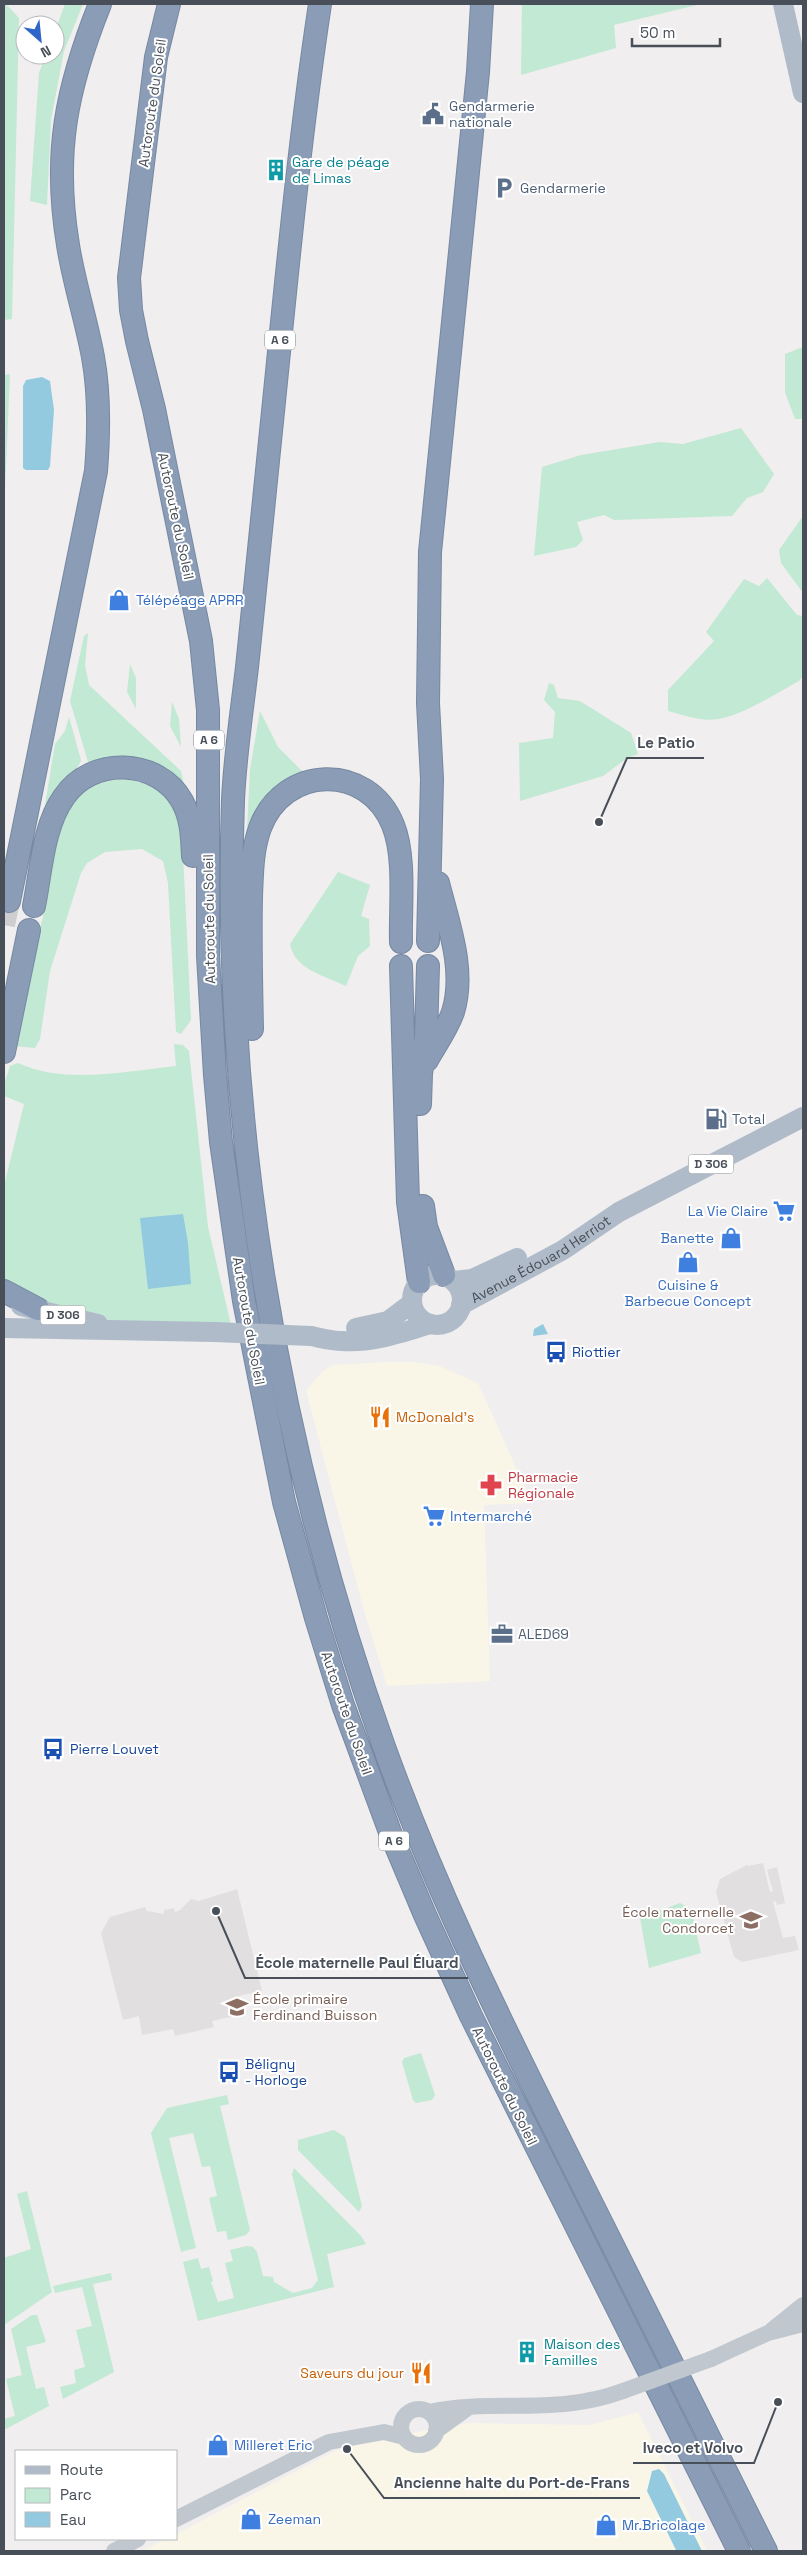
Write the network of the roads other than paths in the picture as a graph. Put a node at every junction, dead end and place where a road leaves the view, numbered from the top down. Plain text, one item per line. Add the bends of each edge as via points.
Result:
1 (100, 4) edge
2 (169, 4) edge
3 (320, 4) edge
4 (482, 4) edge
5 (784, 5) edge
6 (803, 93) edge
7 (431, 859) junction
8 (9, 901) dead end
9 (34, 906) dead end
10 (29, 930) dead end
11 (428, 941) dead end
12 (401, 942) dead end
13 (401, 966) dead end
14 (428, 966) dead end
15 (4, 1052) edge
16 (421, 1074) junction
17 (803, 1117) edge
18 (619, 1212) junction
19 (449, 1278) junction
20 (419, 1282) junction
21 (4, 1291) edge
22 (268, 1299) junction
23 (4, 1303) edge
24 (412, 1303) junction
25 (461, 1305) junction
26 (38, 1309) junction
27 (430, 1324) junction
28 (4, 1328) edge
29 (121, 1330) junction
30 (312, 1336) junction
31 (269, 1428) junction
32 (803, 2305) edge
33 (803, 2324) edge
34 (768, 2333) junction
35 (470, 2408) junction
36 (429, 2412) junction
37 (403, 2418) junction
38 (436, 2431) junction
39 (404, 2437) junction
40 (329, 2442) junction
41 (178, 2518) edge
42 (136, 2540) edge
43 (114, 2551) edge
44 (739, 2551) edge
45 (766, 2551) edge

1 - 8 highway via 72,85 64,129 62,175 69,253 96,380 99,426 96,471
2 - 31 highway, Autoroute du Soleil / A 6 via 156,57 129,278 131,310 154,409 206,676 209,736 208,956 215,1075 221,1142 244,1301
3 - 22 highway, Autoroute du Soleil / A 6 via 286,283 233,798 233,917 240,1074
4 - 7 highway via 430,552
5 - 6 main road
7 - 11 highway
7 - 16 highway via 454,944 456,998 447,1025
9 - 31 highway via 55,814 77,782 92,773 127,767 145,771 171,786 182,801 192,827 194,920 205,1091 215,1173 243,1320
10 - 15 highway
12 - 22 highway via 397,841 388,815 377,798 358,785 328,779 309,782 283,795 264,818 252,864 252,1037
13 - 20 highway via 408,1202
14 - 16 highway via 426,1037
16 - 19 highway via 423,1214 436,1256
17 - 18 main road, Avenue Édouard Herriot / D 306
18 - 19 main road, Avenue Édouard Herriot / D 306 via 558,1237 481,1276
18 - 25 main road, Avenue Édouard Herriot / D 306 via 563,1250
19 - 20 main road via 430,1275
19 - 25 main road via 461,1292
20 - 24 main road via 412,1293
21 - 26 highway
22 - 45 highway, Autoroute du Soleil / A 6 via 309,1496 339,1610 412,1821 493,2006
23 - 26 main road, D 306
24 - 27 main road via 418,1316
24 - 30 main road, D 306 via 388,1321
25 - 27 main road via 448,1322
26 - 29 main road, D 306
27 - 30 main road, D 306 via 391,1336 342,1342
28 - 29 main road, D 306
29 - 30 main road, D 306, bridge
31 - 44 highway, Autoroute du Soleil / A 6 via 284,1502 326,1652 358,1748 407,1874 470,2016
32 - 34 street
33 - 34 street
34 - 35 street, bridge via 712,2359 578,2404
35 - 36 street via 455,2406
35 - 38 street
36 - 37 street via 414,2410
36 - 38 street via 436,2420
37 - 39 street via 401,2428
37 - 40 street via 361,2425 340,2432
38 - 39 street via 431,2440 422,2444 412,2443
39 - 40 street via 384,2432
40 - 41 street
42 - 43 street

